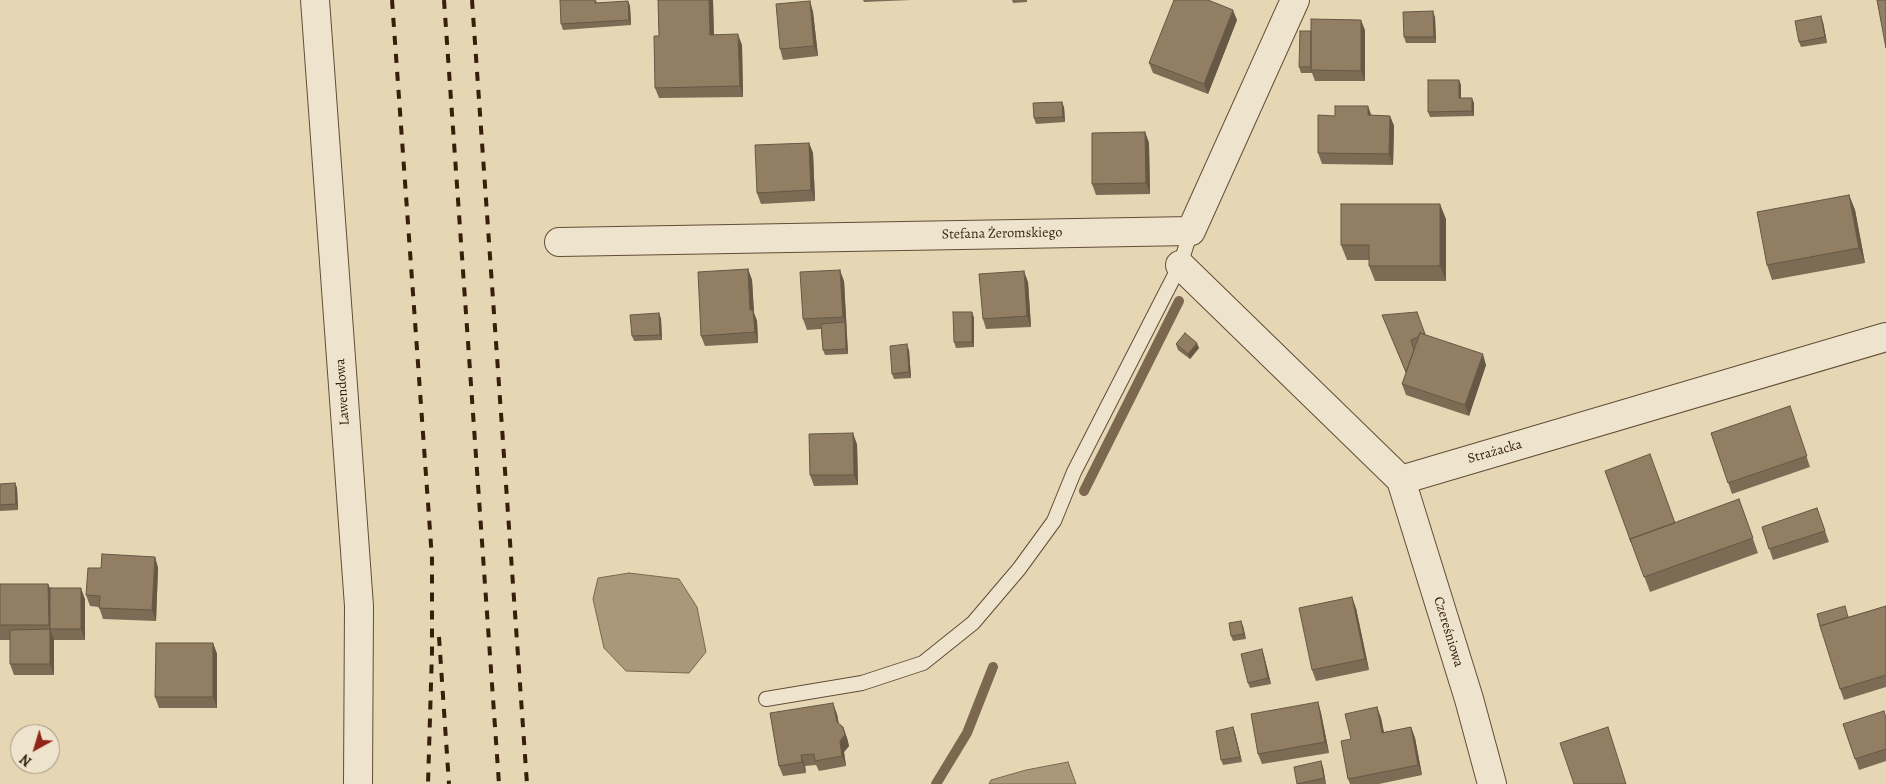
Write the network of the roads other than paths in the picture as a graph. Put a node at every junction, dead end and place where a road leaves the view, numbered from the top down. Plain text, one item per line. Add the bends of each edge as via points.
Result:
1 (315, 0) edge
2 (1295, 0) edge
3 (1191, 231) junction
4 (559, 242) dead end
5 (1180, 265) junction
6 (1883, 346) edge
7 (1401, 480) junction
8 (766, 699) dead end
9 (358, 784) edge
10 (1492, 784) edge

1 - 9 street, Lawendowa via 359,606
2 - 3 street
3 - 4 street, Stefana Żeromskiego
3 - 5 lane
5 - 7 street
5 - 8 lane via 1074,472 1054,521 973,623 923,663 862,683
6 - 7 street, Strażacka
7 - 10 street, Czereśniowa

